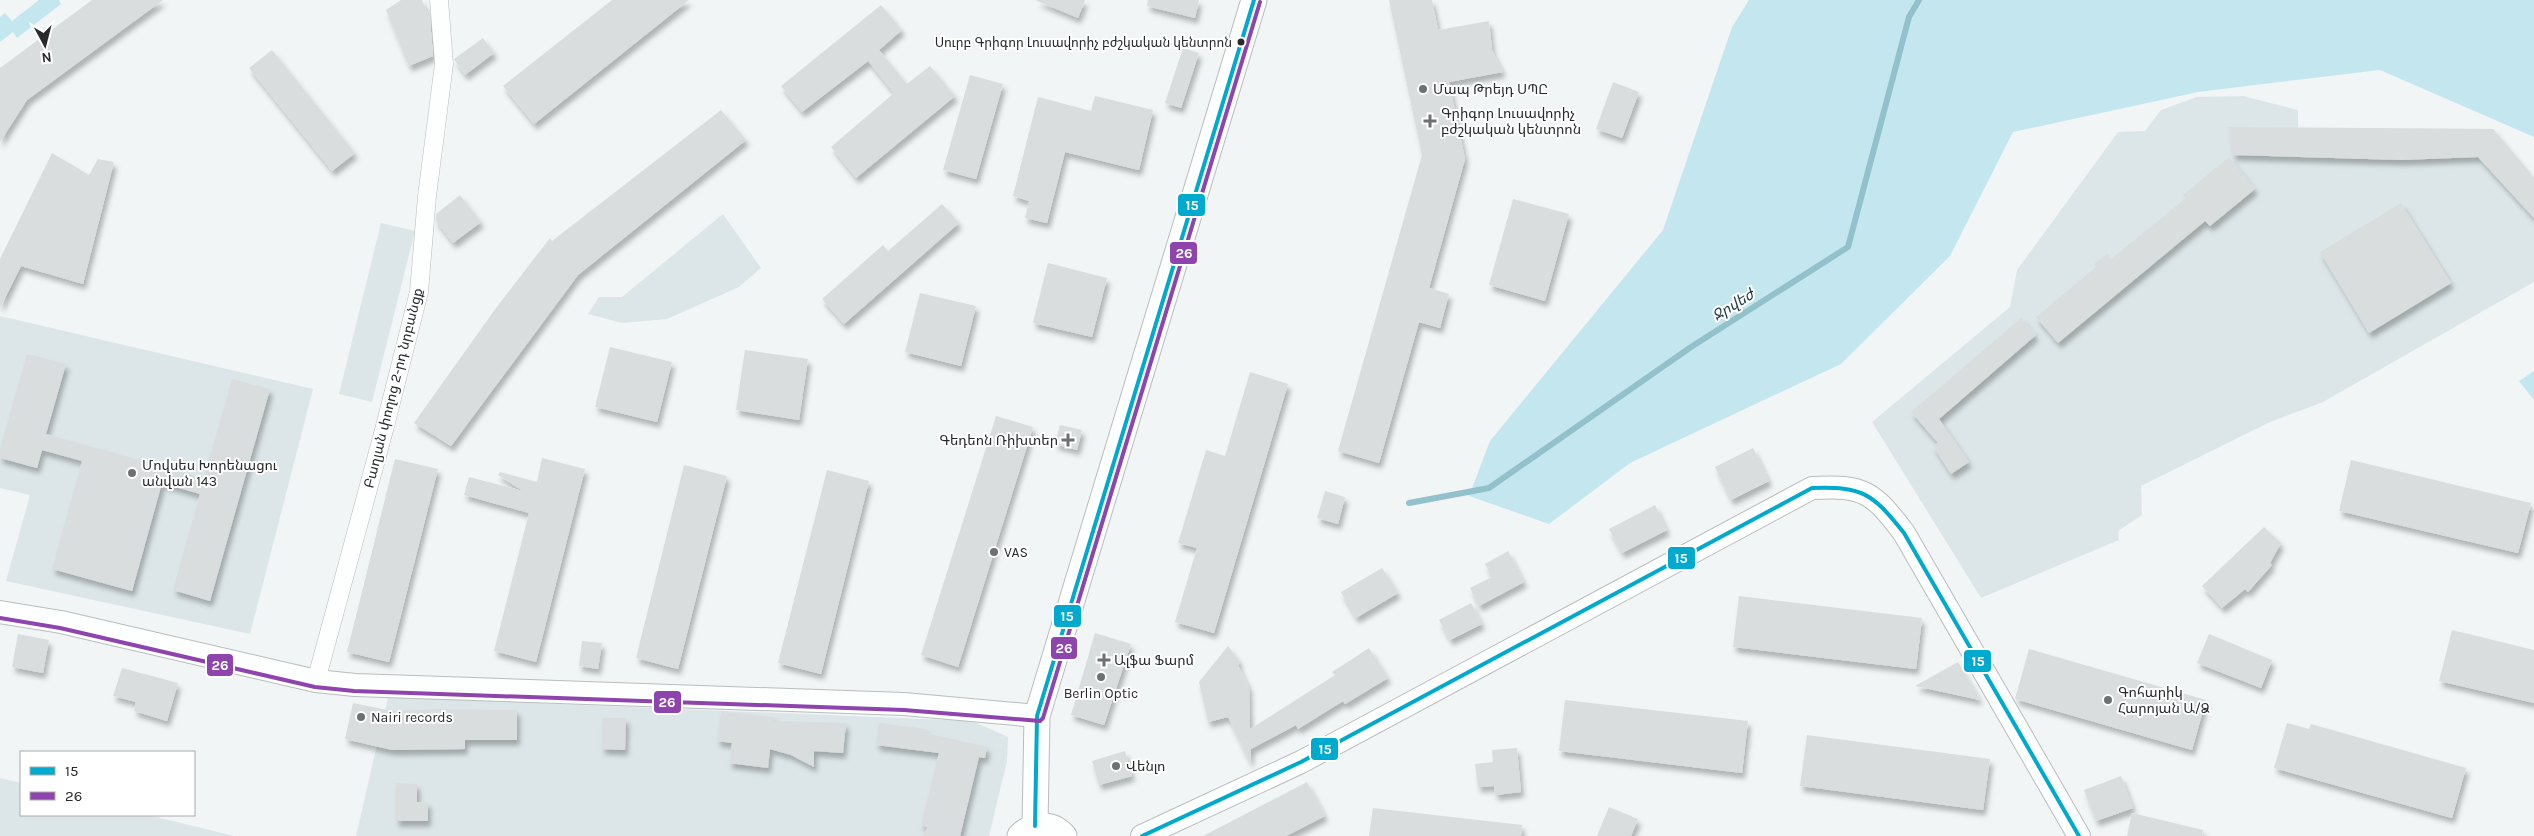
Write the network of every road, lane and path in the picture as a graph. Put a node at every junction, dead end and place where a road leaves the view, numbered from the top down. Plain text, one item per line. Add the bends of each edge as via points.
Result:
1 (439, 0) edge
2 (1254, 0) edge
3 (0, 612) edge
4 (316, 681) junction
5 (1037, 716) junction
6 (1027, 831) edge
7 (1064, 836) edge
8 (1142, 836) edge
9 (2079, 836) edge

1 - 4 street, Բաղյան փողոց 2-րդ նրբանցք via 444,64 427,196 419,292
2 - 5 main road
3 - 4 street via 61,622
4 - 5 street via 904,704
5 - 6 main road
6 - 7 main road via 1052,827
8 - 9 street via 1301,762 1812,488 1838,486 1862,490 1882,504 1904,533

